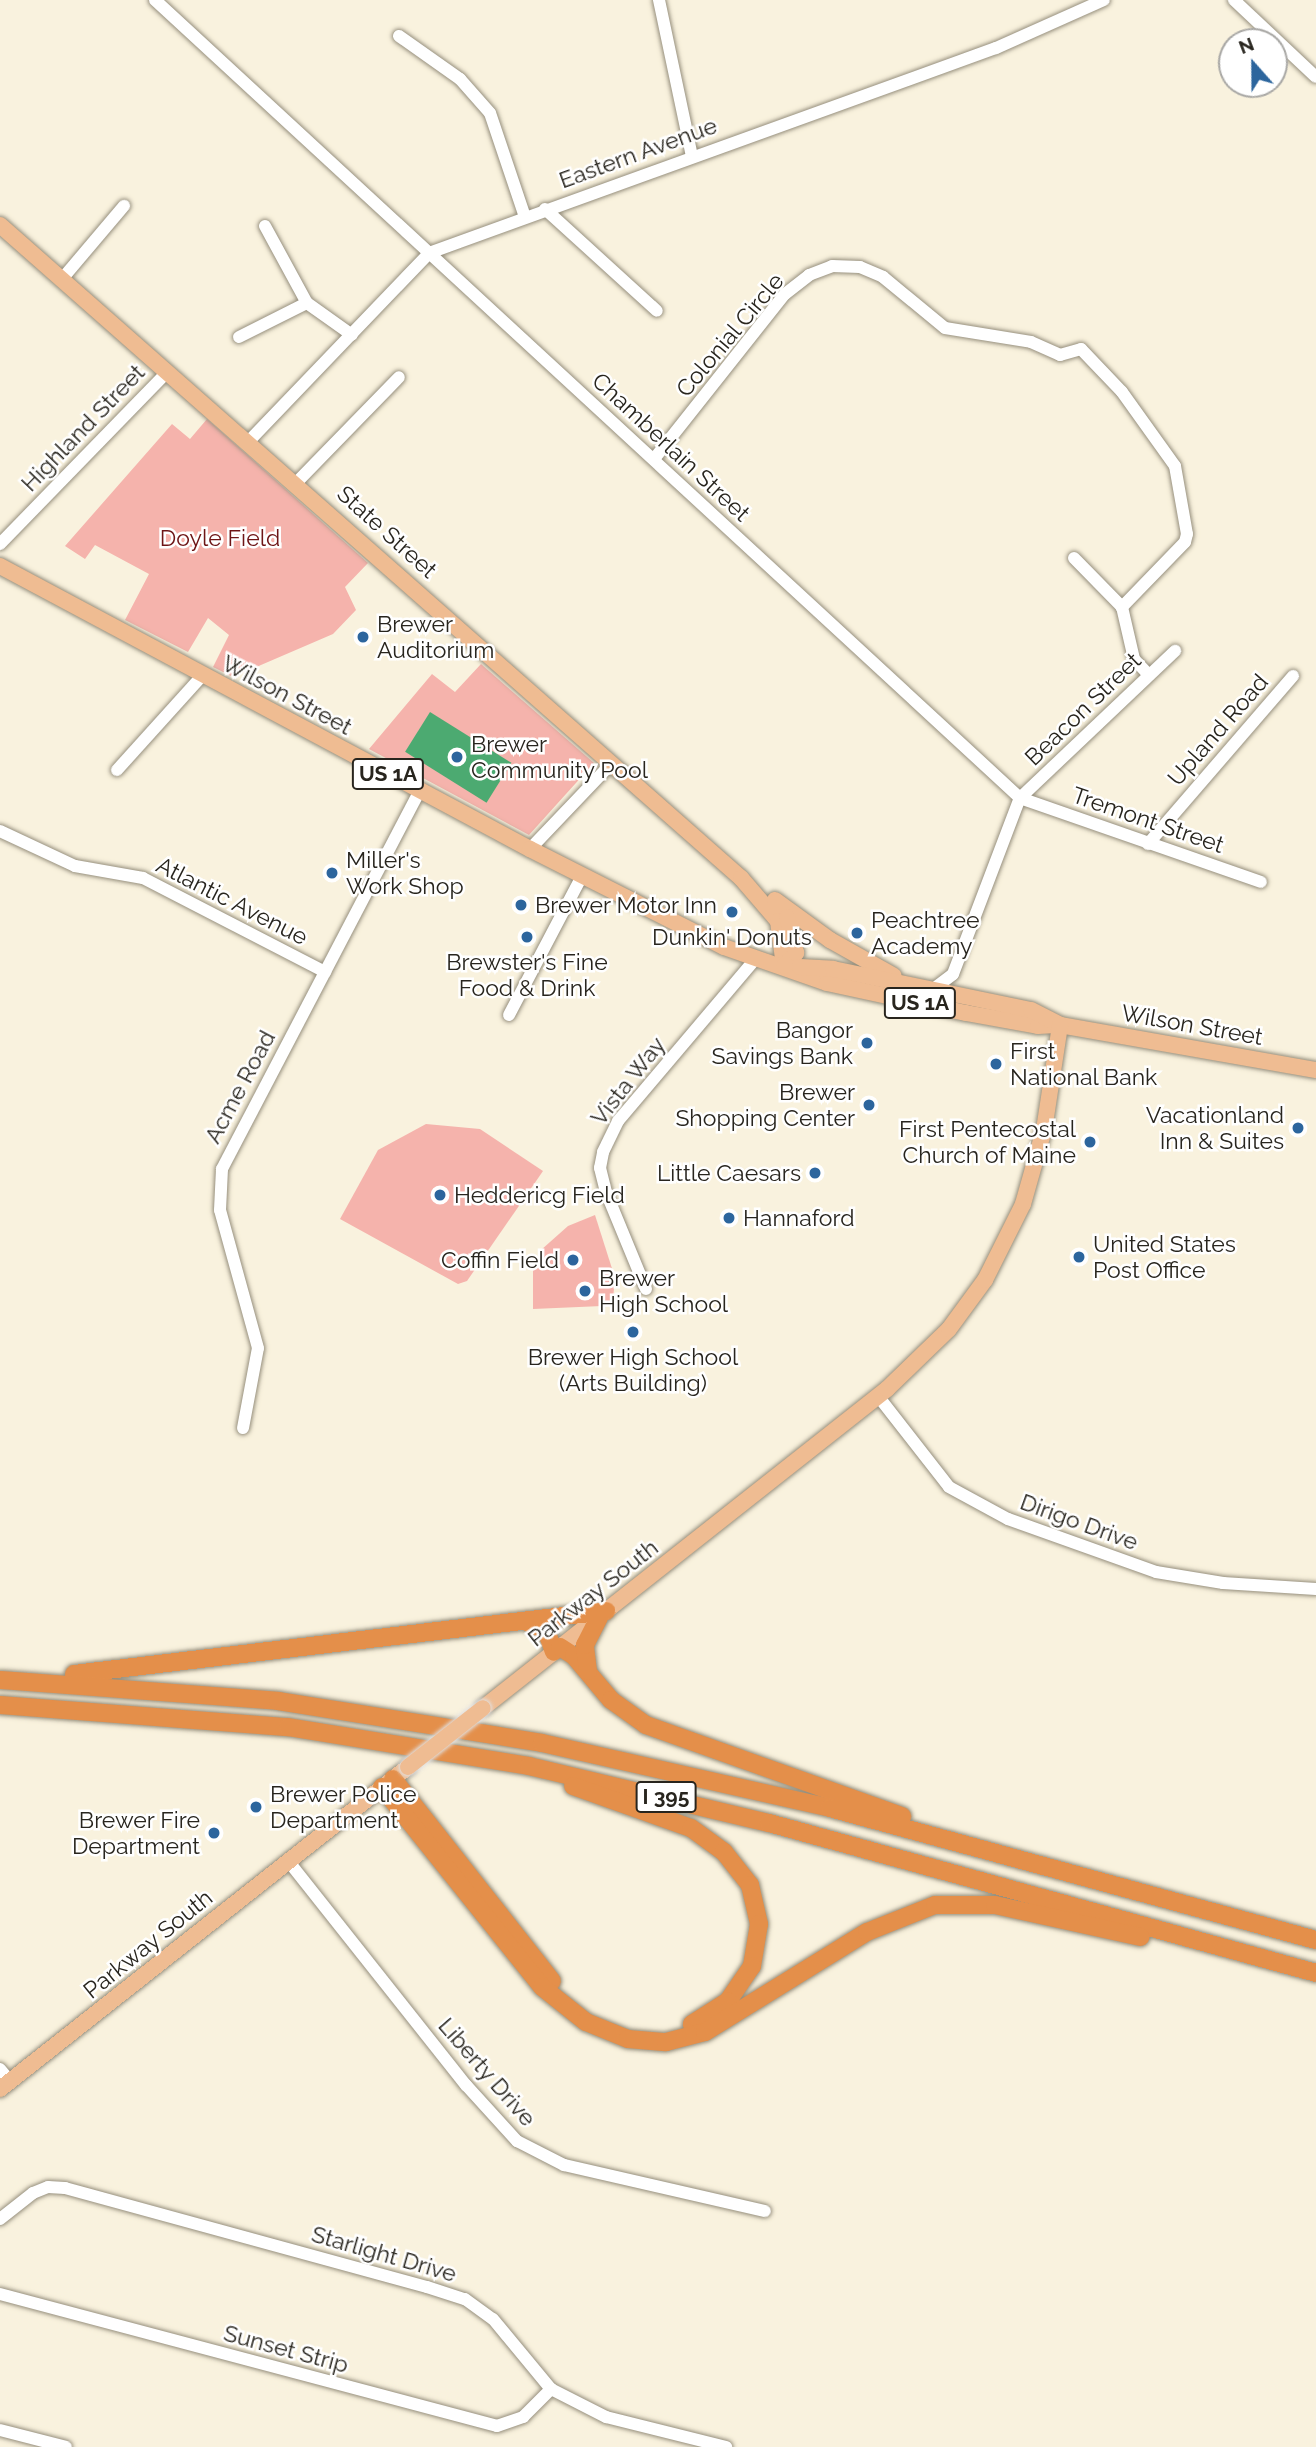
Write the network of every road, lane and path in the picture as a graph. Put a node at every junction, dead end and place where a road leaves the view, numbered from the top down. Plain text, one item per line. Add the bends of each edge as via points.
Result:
1 (659, 0) edge
2 (1104, 0) edge
3 (1234, 0) edge
4 (160, 2) edge
5 (399, 36) dead end
6 (1316, 77) edge
7 (692, 156) junction
8 (124, 206) dead end
9 (545, 209) junction
10 (526, 217) junction
11 (0, 225) edge
12 (265, 226) dead end
13 (429, 253) junction
14 (62, 279) junction
15 (307, 303) junction
16 (657, 311) dead end
17 (352, 335) junction
18 (239, 337) dead end
19 (167, 372) junction
20 (399, 377) dead end
21 (249, 441) junction
22 (654, 459) junction
23 (297, 482) junction
24 (0, 544) edge
25 (1074, 558) dead end
26 (0, 566) edge
27 (1122, 607) junction
28 (1175, 651) dead end
29 (1149, 675) junction
30 (202, 676) junction
31 (1293, 676) dead end
32 (612, 763) junction
33 (117, 770) dead end
34 (420, 790) junction
35 (1020, 798) junction
36 (0, 831) edge
37 (1149, 844) junction
38 (530, 849) junction
39 (582, 876) junction
40 (741, 878) junction
41 (1261, 882) dead end
42 (775, 900) junction
43 (756, 958) junction
44 (784, 966) junction
45 (325, 972) junction
46 (953, 974) junction
47 (927, 994) junction
48 (951, 995) junction
49 (509, 1015) dead end
50 (1060, 1025) junction
51 (1316, 1070) edge
52 (646, 1289) dead end
53 (878, 1396) junction
54 (243, 1428) dead end
55 (1316, 1589) edge
56 (602, 1614) junction
57 (524, 1622) junction
58 (557, 1650) junction
59 (0, 1678) edge
60 (591, 1678) junction
61 (0, 1704) edge
62 (469, 1754) junction
63 (388, 1783) junction
64 (1017, 1858) junction
65 (289, 1862) junction
66 (1316, 1940) edge
67 (1309, 1971) edge
68 (3, 2080) edge
69 (765, 2211) dead end
70 (0, 2219) edge
71 (0, 2294) edge
72 (551, 2389) junction
73 (0, 2430) edge
74 (66, 2447) edge
75 (726, 2447) edge

1 - 7 street
2 - 7 street, Eastern Avenue via 996,48
3 - 6 street
4 - 13 street, Chamberlain Street
5 - 10 street via 460,79 483,103
7 - 9 street, Eastern Avenue
8 - 14 street
9 - 10 street, Eastern Avenue
9 - 16 street
10 - 13 street, Eastern Avenue
11 - 14 main road, State Street
12 - 15 street
13 - 17 street, Eastern Avenue
13 - 22 street, Chamberlain Street
14 - 19 main road, State Street
15 - 17 street
15 - 18 street
17 - 21 street, Eastern Avenue
19 - 21 main road, State Street
19 - 24 street, Highland Street
20 - 23 street
21 - 23 main road, State Street
22 - 27 street, Colonial Circle via 785,294 809,275 832,266 860,267 883,277 945,328 1031,342 1060,355 1081,349 1122,391 1175,467 1187,526 1185,542
22 - 35 street, Chamberlain Street
23 - 32 main road, State Street
25 - 27 street
26 - 30 main road, Wilson Street / US 1A
27 - 29 street via 1134,659
28 - 29 street, Beacon Street
29 - 35 street, Beacon Street
30 - 33 street
30 - 34 main road, Wilson Street / US 1A
31 - 37 street, Upland Road
32 - 38 street
32 - 40 main road, State Street
34 - 38 main road, Wilson Street / US 1A
34 - 45 street, Acme Road
35 - 37 street, Tremont Street
35 - 46 street
36 - 45 street, Atlantic Avenue via 75,866 143,878
37 - 41 street, Tremont Street
38 - 39 main road, Wilson Street / US 1A
39 - 43 main road, Wilson Street / US 1A via 654,914
39 - 49 street
40 - 42 main road, State Street
40 - 44 main road, State Street via 778,921
42 - 44 main road, State Street via 795,938 796,953
42 - 47 main road via 830,940
43 - 44 main road, Wilson Street / US 1A
43 - 52 street, Vista Way via 618,1121 603,1152 600,1168 606,1192
44 - 47 main road, Wilson Street / US 1A via 833,969
44 - 47 main road, Wilson Street / US 1A via 827,983
45 - 54 street, Acme Road via 222,1169 220,1210 257,1348
46 - 47 street
46 - 48 street
47 - 48 main road, Wilson Street / US 1A
47 - 50 main road, Wilson Street / US 1A via 1038,1026
48 - 50 main road, Wilson Street / US 1A via 1031,1010
50 - 51 main road, Wilson Street / US 1A
50 - 53 main road, Parkway South via 1041,1143 1009,1237 958,1318
53 - 55 street, Dirigo Drive via 950,1487 1009,1520 1156,1572 1223,1583
53 - 56 main road, Parkway South
56 - 57 highway
56 - 58 main road, Parkway South
56 - 60 highway via 584,1654
57 - 58 highway via 545,1630
57 - 59 highway via 129,1670
58 - 60 highway
58 - 63 main road, Parkway South, bridge
59 - 64 highway, I 395 via 278,1701 483,1732 725,1783
60 - 64 highway via 624,1711 662,1733
61 - 62 highway, I 395 via 227,1720
62 - 63 highway via 667,1817 724,1852 750,1885 759,1924 752,1966 733,1996 703,2020 662,2030 624,2026 586,2008 542,1970
62 - 67 highway, I 395 via 680,1800
63 - 65 main road, Parkway South
63 - 67 highway via 548,1993 586,2022 628,2039 666,2042 697,2035 878,1926 917,1909 946,1903 1015,1908 1212,1954
64 - 66 highway, I 395
65 - 68 main road, Parkway South
65 - 69 street, Liberty Drive via 466,2085 517,2141 564,2165
70 - 72 street, Starlight Drive via 33,2193 48,2187 65,2188 465,2299 493,2319
71 - 72 street, Sunset Strip via 497,2426 523,2417
72 - 75 street, Starlight Drive via 606,2417
73 - 74 street

